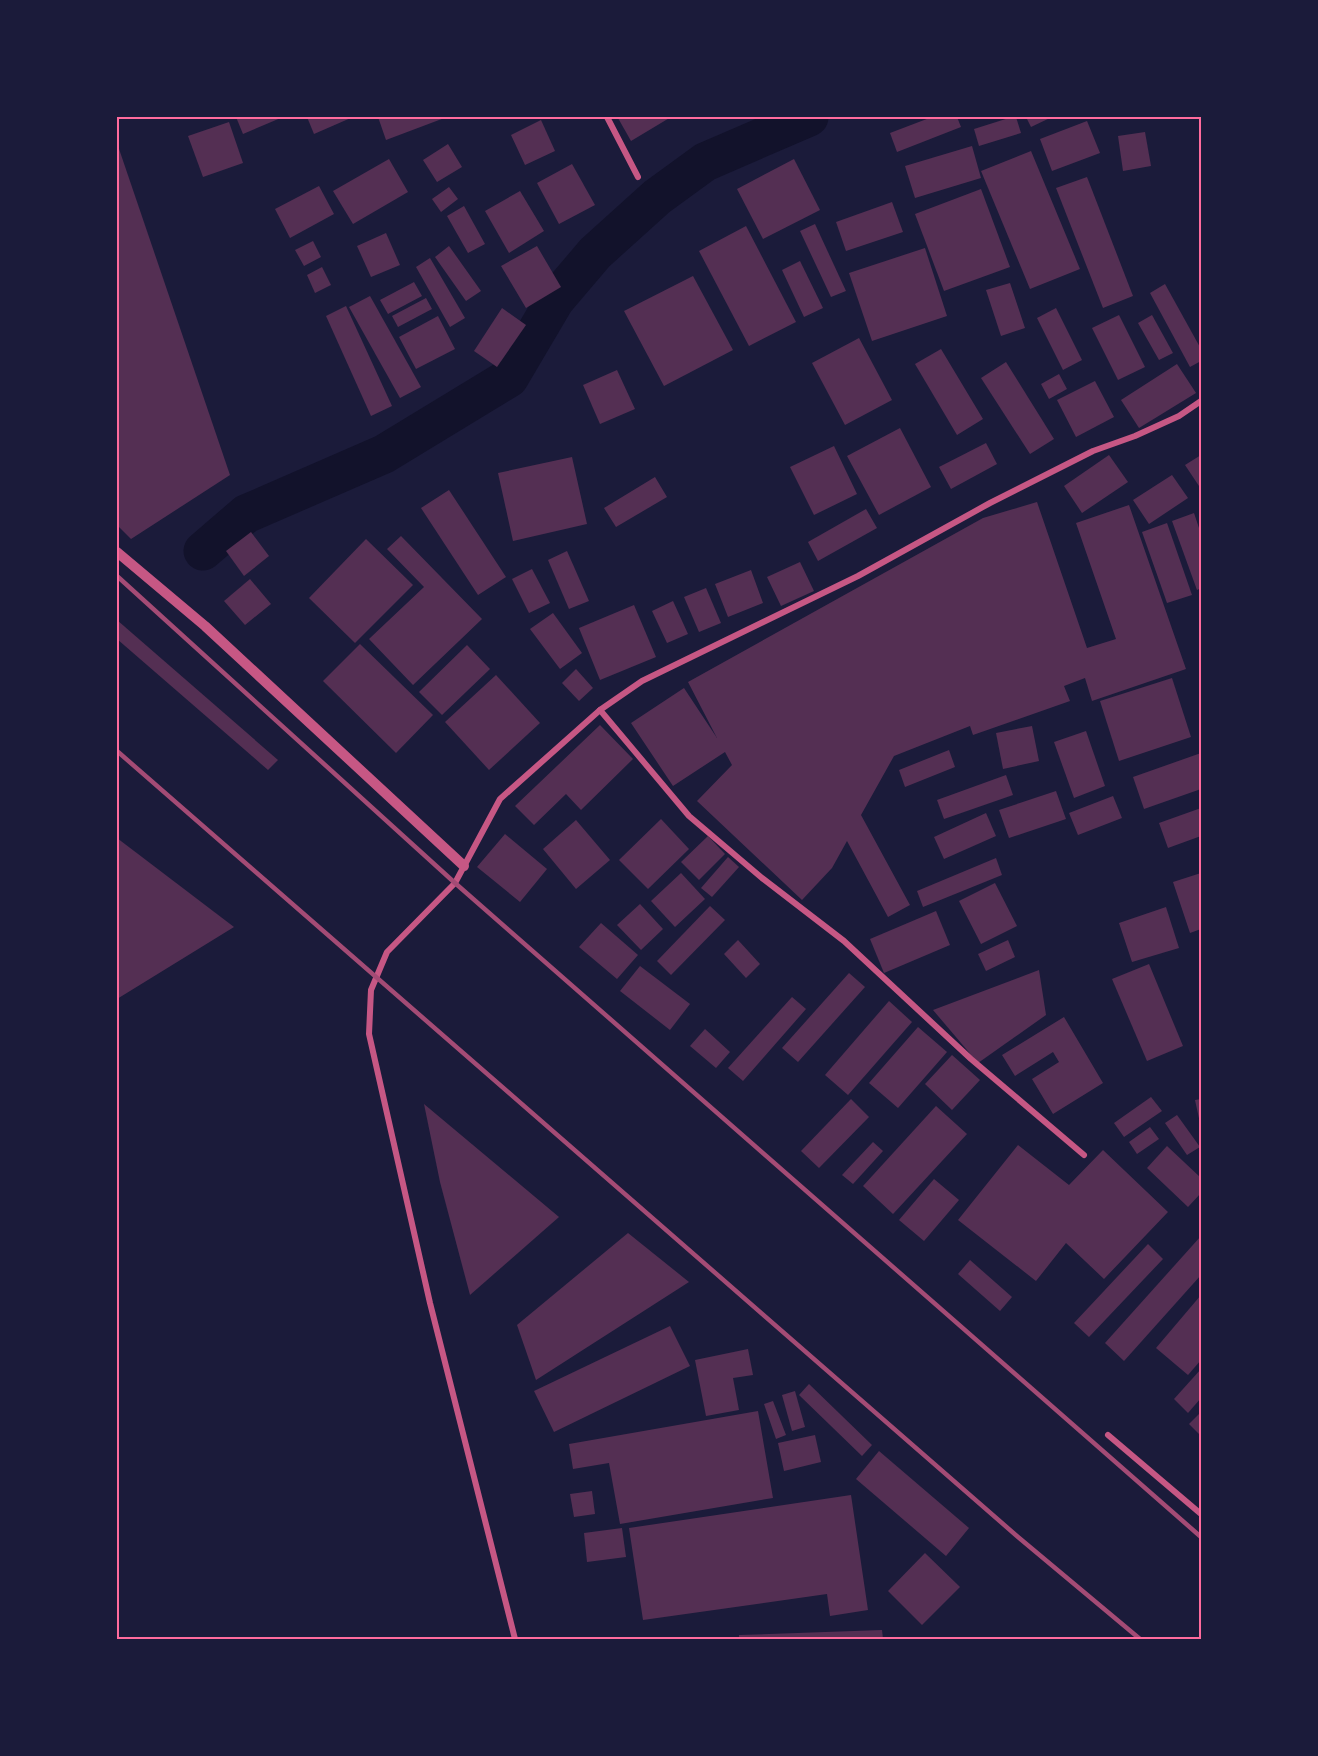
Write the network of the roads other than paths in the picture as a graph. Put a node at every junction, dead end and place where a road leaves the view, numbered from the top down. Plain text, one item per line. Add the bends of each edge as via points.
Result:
1 (607, 117) edge
2 (638, 177) dead end
3 (1201, 401) edge
4 (117, 552) edge
5 (600, 710) junction
6 (464, 866) junction
7 (1084, 1155) dead end
8 (1108, 1435) dead end
9 (1201, 1514) edge
10 (514, 1639) edge

1 - 2 street
3 - 5 street via 1170,420 1093,451 858,576 642,681
4 - 6 street via 206,626
5 - 6 street via 500,800
5 - 7 street via 689,816 844,941 971,1059
6 - 10 street via 455,883 387,952 371,990 369,1034 430,1303
8 - 9 street

